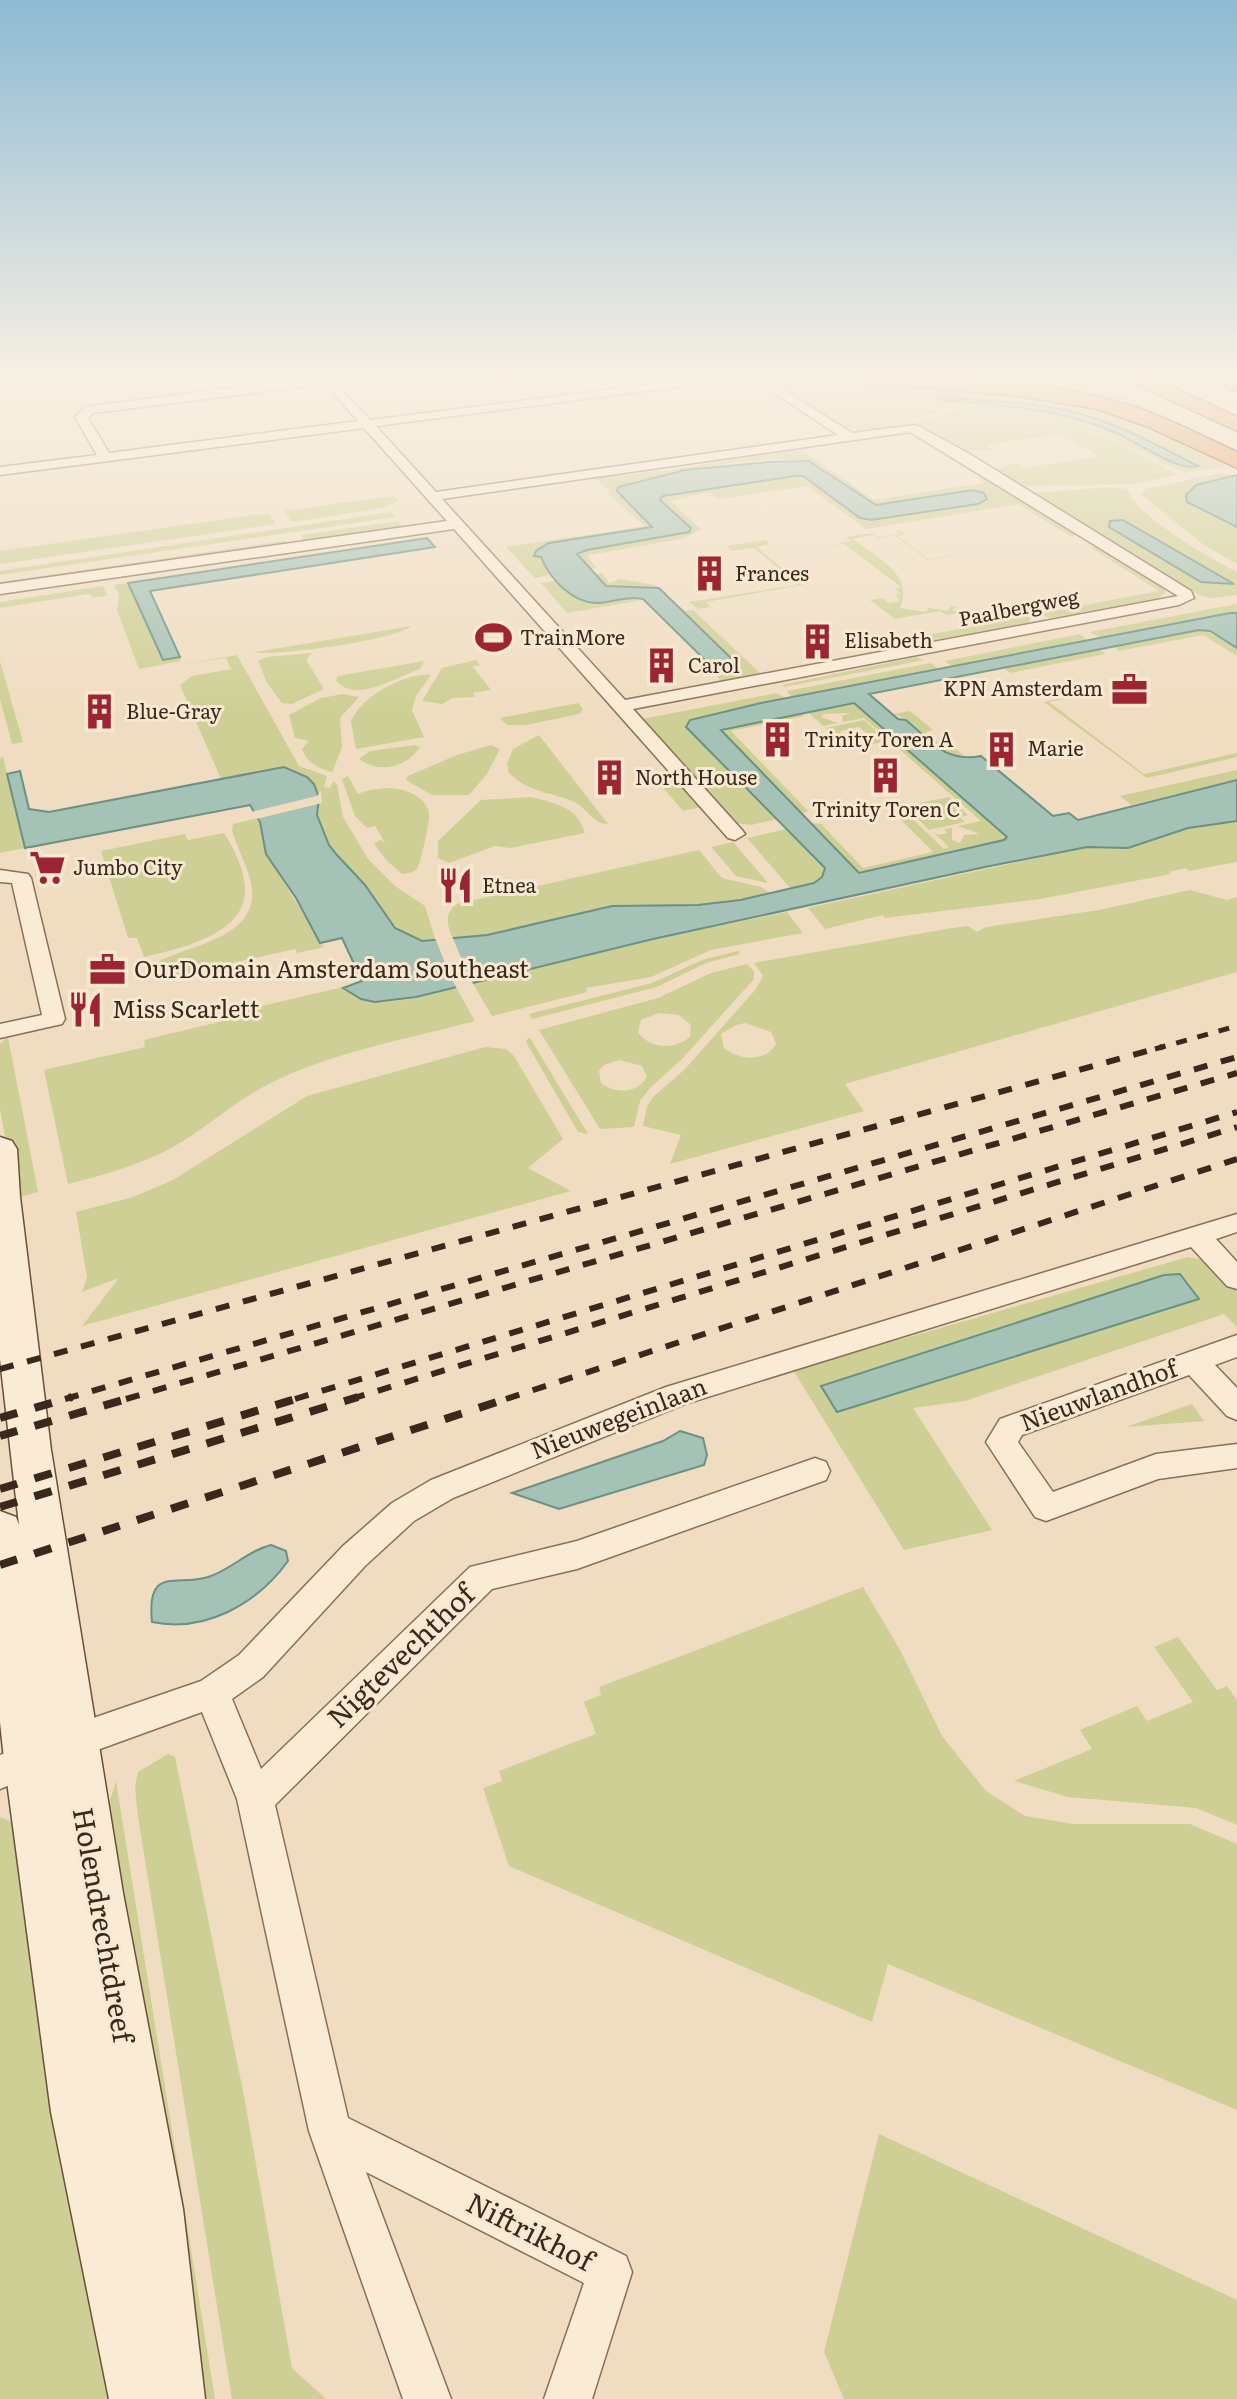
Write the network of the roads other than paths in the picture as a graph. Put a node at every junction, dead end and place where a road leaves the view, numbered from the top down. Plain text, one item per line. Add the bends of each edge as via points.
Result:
1 (427, 489) edge
2 (482, 489) edge
3 (1017, 489) edge
4 (433, 496) junction
5 (445, 511) junction
6 (457, 524) junction
7 (0, 579) edge
8 (0, 589) edge
9 (622, 706) junction
10 (735, 834) dead end
11 (0, 876) edge
12 (0, 1031) edge
13 (0, 1149) edge
14 (1237, 1223) edge
15 (1197, 1236) junction
16 (1237, 1279) edge
17 (1237, 1346) edge
18 (1195, 1362) junction
19 (1237, 1408) edge
20 (1237, 1456) edge
21 (815, 1471) dead end
22 (0, 1530) edge
23 (212, 1693) junction
24 (34, 1758) edge
25 (255, 1799) junction
26 (330, 2131) junction
27 (142, 2399) edge
28 (172, 2399) edge
29 (427, 2399) edge
30 (568, 2399) edge

1 - 4 street
2 - 4 street
3 - 9 street, Paalbergweg via 1180,588 1186,597
4 - 5 street
5 - 6 street
5 - 7 street
6 - 8 street
6 - 9 street
9 - 10 street
11 - 12 street via 21,878 54,1019
13 - 24 main road, Holendrechtdreef via 30,1450
14 - 15 street, Nieuwegeinlaan
15 - 16 street
15 - 23 street, Nieuwegeinlaan via 676,1395 442,1489 403,1512 251,1666
17 - 18 street, Nieuwlandhof
18 - 19 street, Nieuwlandhof
18 - 20 street, Nieuwlandhof via 1011,1427 1001,1442 1046,1508 1156,1467
21 - 25 street, Nigtevechthof via 577,1555 482,1577
22 - 24 main road, Holendrechtdreef
23 - 24 street, Nieuwegeinlaan
23 - 25 street
24 - 27 main road, Holendrechtdreef via 80,2112
24 - 28 main road, Holendrechtdreef via 153,2209
25 - 26 street
26 - 29 street
26 - 30 street, Niftrikhof via 610,2272

